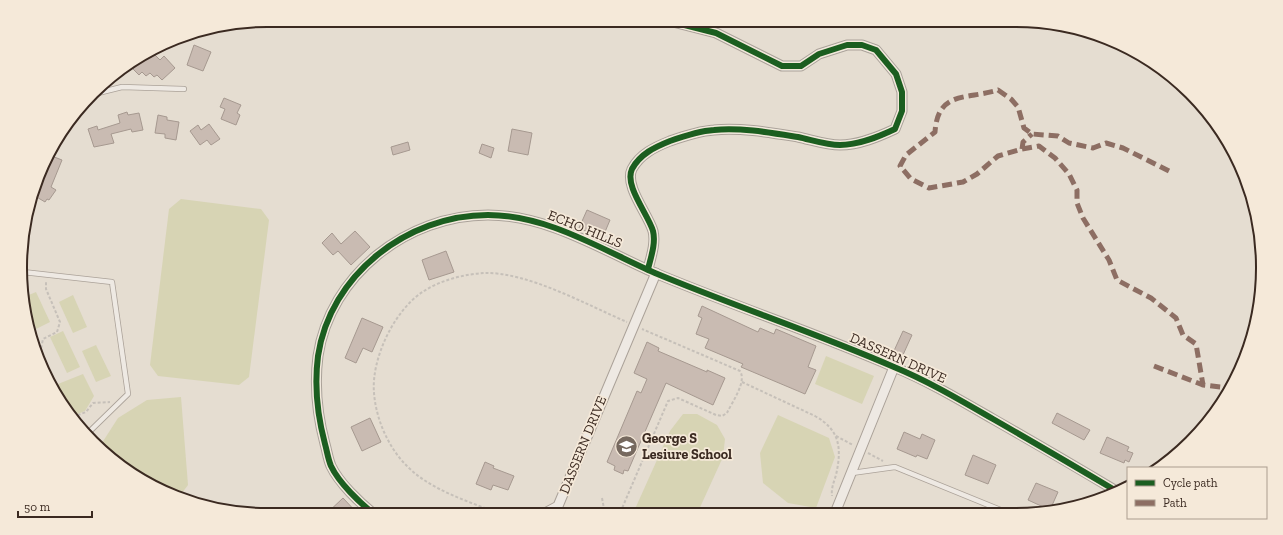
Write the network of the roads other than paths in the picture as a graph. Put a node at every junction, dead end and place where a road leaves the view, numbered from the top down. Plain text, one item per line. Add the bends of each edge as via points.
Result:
1 (692, 27) edge
2 (184, 89) dead end
3 (103, 92) edge
4 (652, 271) junction
5 (27, 273) edge
6 (894, 367) junction
7 (91, 430) edge
8 (852, 473) junction
9 (1112, 488) edge
10 (367, 508) edge
11 (554, 508) edge
12 (837, 508) edge
13 (996, 508) edge

1 - 4 street via 716,33 782,66 801,66 819,54 847,45 862,45 876,50 896,74 902,92 902,111 895,129 871,140 840,145 767,132 714,129 658,145 644,154 631,170 631,183 653,232
2 - 3 lane via 122,87
4 - 6 street, DASSERN DRIVE
4 - 10 street, ECHO HILLS via 560,230 525,219 490,215 462,217 433,224 395,242 365,264 330,314 319,353 315,388 318,420 331,466 356,499
4 - 11 street, DASSERN DRIVE via 634,325 558,506
5 - 7 lane via 112,282 128,394
6 - 8 street, DASSERN DRIVE
6 - 9 street, DASSERN DRIVE via 933,385
8 - 12 street, DASSERN DRIVE
8 - 13 lane via 895,467

